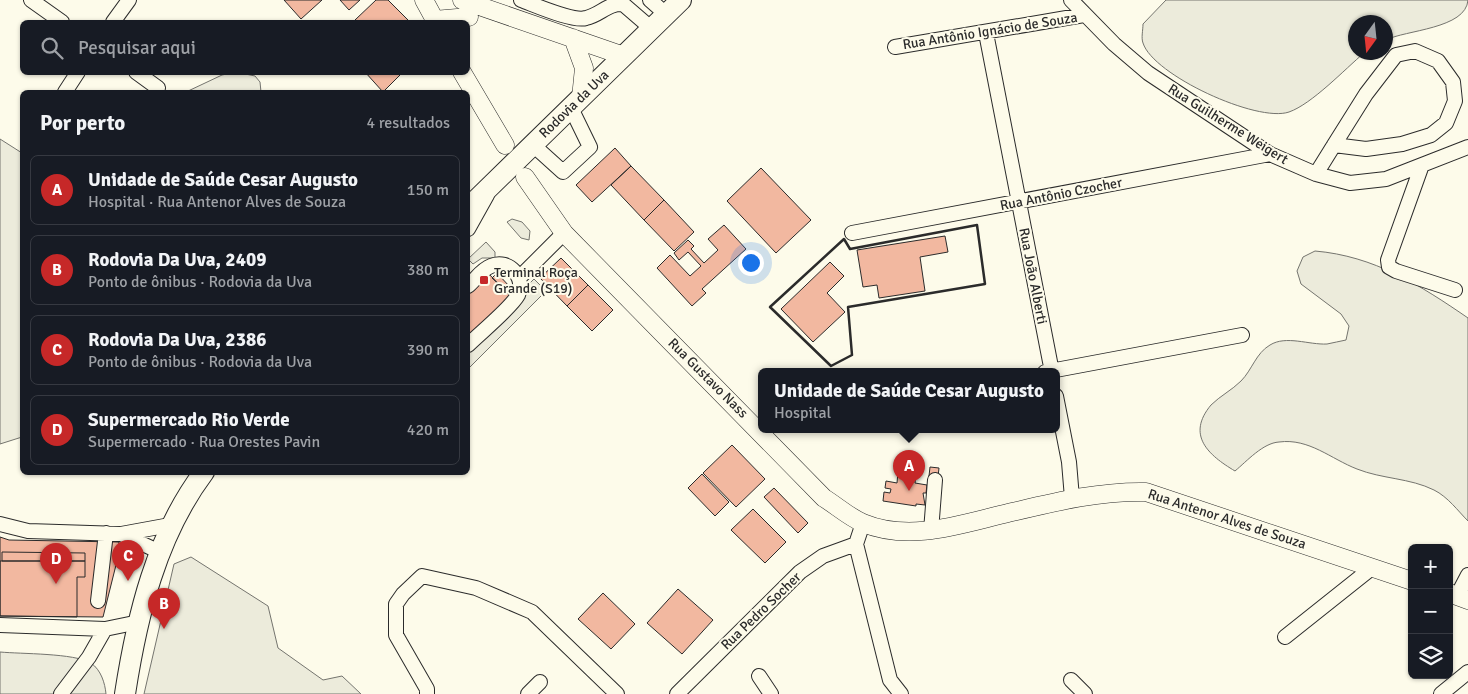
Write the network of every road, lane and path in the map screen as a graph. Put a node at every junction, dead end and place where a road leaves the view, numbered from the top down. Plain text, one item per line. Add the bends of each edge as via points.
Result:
1 (31, 0) edge
2 (129, 0) edge
3 (424, 0) edge
4 (461, 0) edge
5 (521, 0) edge
6 (650, 0) edge
7 (681, 0) edge
8 (1071, 0) edge
9 (491, 10) junction
10 (667, 15) junction
11 (1084, 15) junction
12 (59, 20) edge
13 (114, 20) edge
14 (434, 20) edge
15 (436, 20) edge
16 (467, 20) edge
17 (652, 29) junction
18 (986, 33) junction
19 (573, 38) junction
20 (895, 47) dead end
21 (624, 56) junction
22 (76, 75) edge
23 (140, 75) edge
24 (464, 75) edge
25 (158, 88) dead end
26 (65, 90) edge
27 (576, 103) junction
28 (532, 144) junction
29 (505, 145) dead end
30 (1334, 145) junction
31 (1468, 147) edge
32 (1270, 154) junction
33 (1422, 165) junction
34 (1316, 174) junction
35 (525, 177) dead end
36 (493, 184) junction
37 (1019, 202) junction
38 (470, 206) edge
39 (470, 225) edge
40 (852, 232) dead end
41 (564, 233) junction
42 (519, 278) junction
43 (470, 284) edge
44 (1454, 290) dead end
45 (1242, 335) dead end
46 (470, 342) edge
47 (1048, 368) edge
48 (1060, 370) edge
49 (1060, 416) edge
50 (758, 426) edge
51 (765, 433) edge
52 (204, 475) edge
53 (935, 480) dead end
54 (1072, 498) junction
55 (862, 522) junction
56 (0, 524) edge
57 (170, 526) junction
58 (931, 530) junction
59 (106, 533) junction
60 (122, 534) junction
61 (856, 544) junction
62 (160, 552) junction
63 (1373, 568) junction
64 (1468, 575) edge
65 (1408, 580) edge
66 (1458, 596) edge
67 (98, 601) dead end
68 (139, 622) junction
69 (0, 625) edge
70 (105, 629) junction
71 (1285, 637) dead end
72 (1468, 672) edge
73 (759, 676) dead end
74 (1071, 680) dead end
75 (540, 682) dead end
76 (125, 688) edge
77 (61, 694) edge
78 (427, 694) edge
79 (528, 694) edge
80 (617, 694) edge
81 (677, 694) edge
82 (771, 694) edge
83 (901, 694) edge
84 (1085, 694) edge
85 (1441, 694) edge

1 - 12 street
2 - 13 street
3 - 14 main road
4 - 9 main road
4 - 15 main road
5 - 17 street via 580,19 608,6 623,4
6 - 10 street
7 - 10 highway, Rodovia da Uva
8 - 11 street, Rua Guilherme Weigert
9 - 16 main road
9 - 19 main road
10 - 17 highway, Rodovia da Uva
11 - 18 street, Rua Antônio Ignácio de Souza
11 - 32 street, Rua Guilherme Weigert via 1148,73
17 - 21 highway, Rodovia da Uva
18 - 20 street, Rua Antônio Ignácio de Souza
18 - 37 street, Rua João Alberti
19 - 21 main road
19 - 27 main road via 584,68
21 - 27 highway, Rodovia da Uva
22 - 26 street
23 - 25 street
24 - 29 main road
27 - 28 highway, Rodovia da Uva
27 - 28 street via 590,147 570,166 563,172
28 - 36 highway, Rodovia da Uva
30 - 30 street via 1366,94 1396,55 1415,51 1438,61 1453,82 1454,101 1446,123 1431,134 1402,144 1366,149
30 - 34 street
31 - 33 street, Rua Guilherme Weigert
32 - 34 street, Rua Guilherme Weigert
32 - 37 street, Rua Antônio Czocher
33 - 34 street, Rua Guilherme Weigert via 1386,179 1350,182
33 - 44 street via 1388,260 1389,267
35 - 41 main road, Rua Gustavo Nass
36 - 38 highway, Rodovia da Uva
36 - 39 street
37 - 40 street, Rua Antônio Czocher
37 - 47 street, Rua João Alberti
41 - 42 street
41 - 50 main road, Rua Gustavo Nass
42 - 43 street via 511,267 498,264 485,269
42 - 46 street via 520,288 515,298
45 - 48 street
49 - 54 street
51 - 55 main road, Rua Gustavo Nass via 824,498
52 - 57 highway
53 - 58 street
54 - 58 main road, Rua Antenor Alves de Souza
54 - 63 main road, Rua Antenor Alves de Souza via 1116,491 1146,492
55 - 58 main road, Rua Antenor Alves de Souza via 898,531
55 - 61 street
56 - 59 street via 28,531
57 - 60 street
57 - 62 highway
59 - 60 street
59 - 67 street
60 - 62 street
61 - 81 street, Rua Pedro Socher via 823,556 800,572
61 - 83 street via 890,680
62 - 68 highway
63 - 65 main road, Rua Antenor Alves de Souza
63 - 71 street
64 - 66 street
68 - 70 street
68 - 76 highway
69 - 70 street
70 - 77 street via 90,657
72 - 85 street
73 - 82 street
74 - 84 street
75 - 79 street
78 - 80 street via 396,635 396,604 422,576 476,588 532,612

